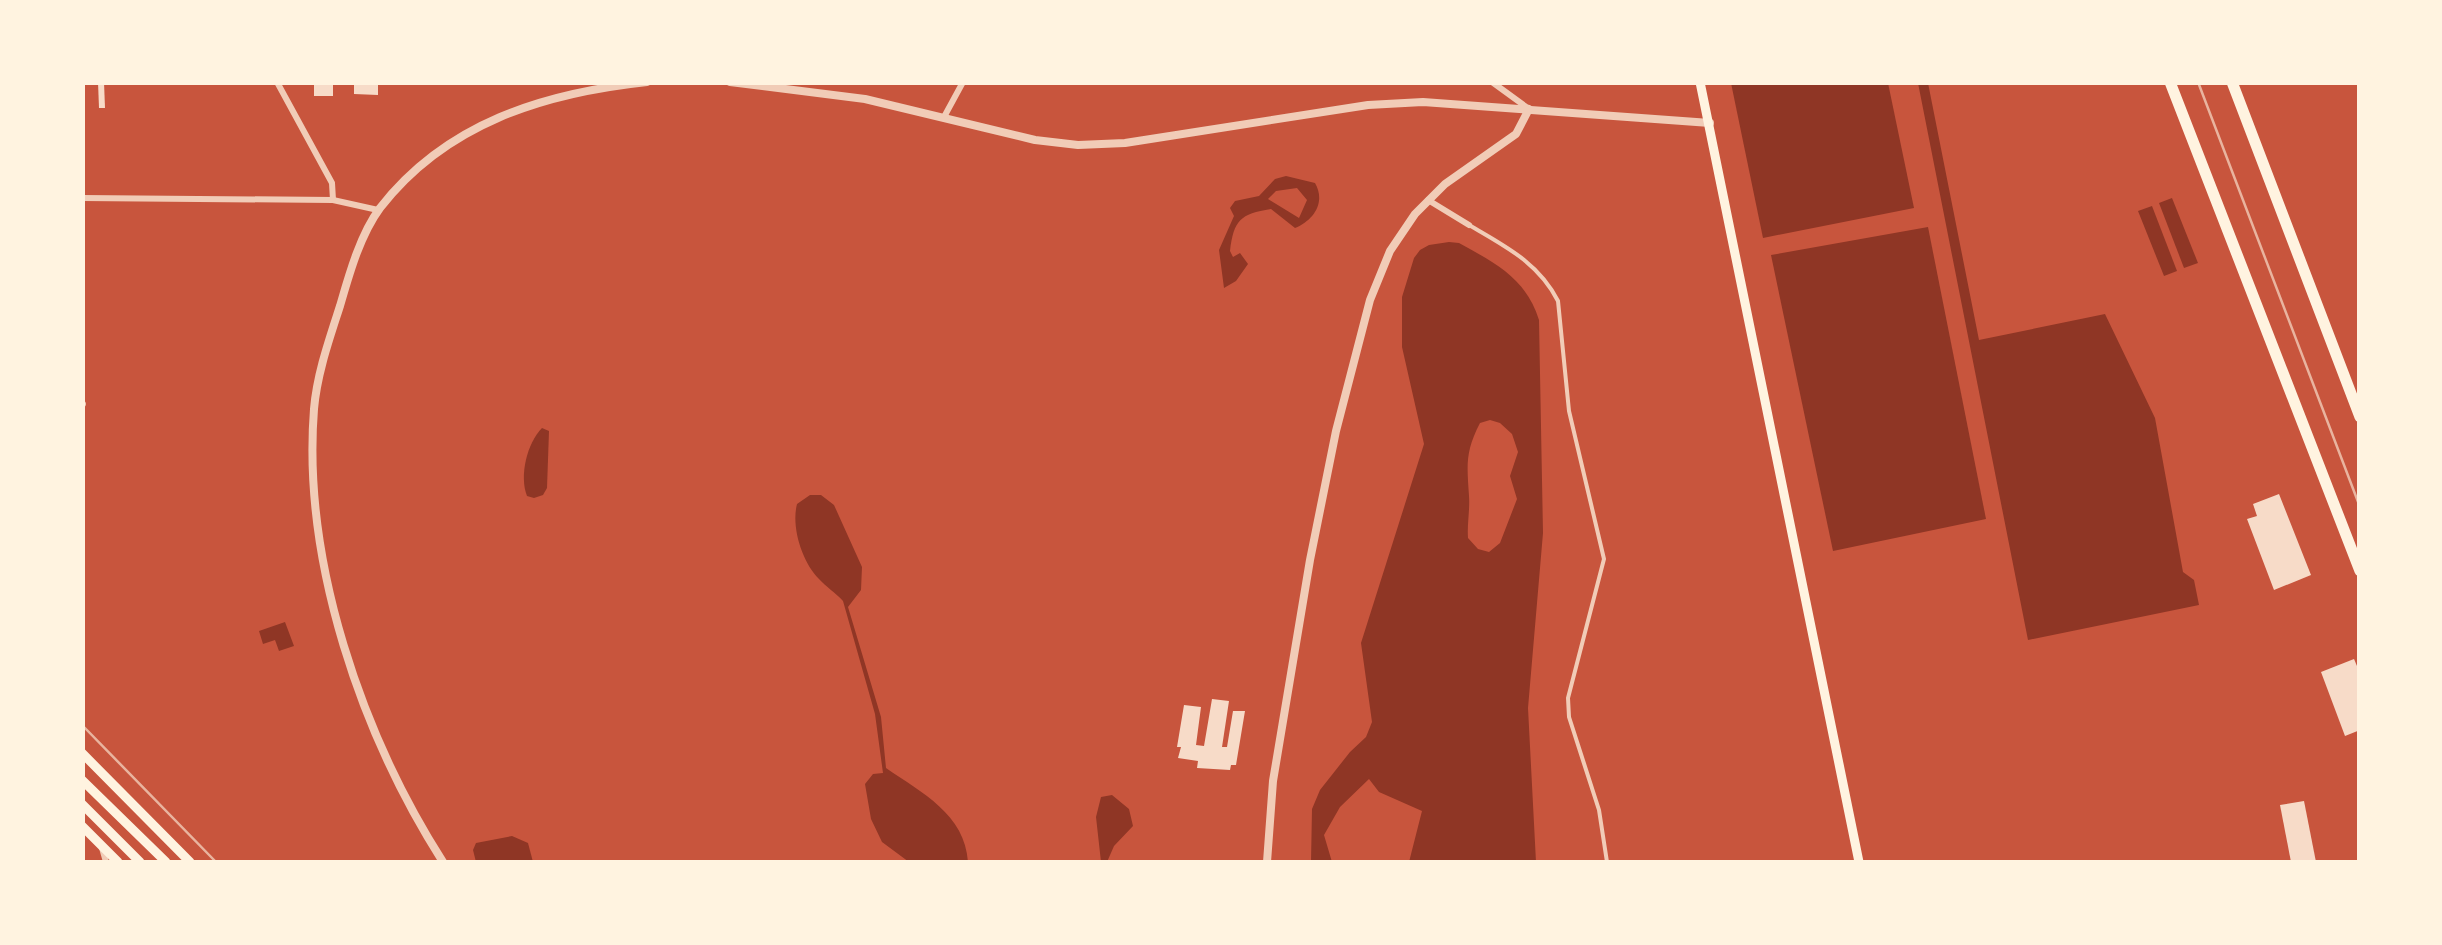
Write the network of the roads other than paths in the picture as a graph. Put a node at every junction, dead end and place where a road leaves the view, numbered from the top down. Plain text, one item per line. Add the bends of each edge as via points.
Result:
1 (278, 82) edge
2 (647, 82) edge
3 (730, 82) edge
4 (962, 82) edge
5 (1492, 82) edge
6 (1700, 82) edge
7 (2170, 82) edge
8 (2232, 82) edge
9 (1529, 110) junction
10 (944, 117) junction
11 (1710, 123) junction
12 (82, 198) edge
13 (333, 200) junction
14 (1428, 200) junction
15 (378, 210) junction
16 (1469, 225) joint
17 (2360, 417) edge
18 (2360, 571) edge
19 (82, 753) edge
20 (82, 780) edge
21 (82, 804) edge
22 (82, 826) edge
23 (102, 847) junction
24 (106, 862) edge
25 (118, 862) edge
26 (140, 862) edge
27 (166, 862) edge
28 (190, 862) edge
29 (443, 862) edge
30 (1267, 862) edge
31 (1607, 862) edge
32 (1859, 862) edge

1 - 13 street via 332,183
2 - 15 street via 551,98 494,118 436,154
3 - 10 street via 865,99
4 - 10 street
5 - 9 street
6 - 11 main road
7 - 18 highway
8 - 17 highway
9 - 10 street via 1368,104 1078,145
9 - 11 street
9 - 14 street via 1516,134
11 - 32 main road
12 - 13 street
13 - 15 street
14 - 16 street
14 - 30 street via 1390,251 1359,335 1310,560 1273,781
15 - 29 street via 319,375 316,516 361,699 404,796
16 - 31 street via 1526,260 1558,302 1569,411 1604,559 1568,698 1569,717 1599,810
19 - 28 main road
20 - 27 main road
21 - 26 main road
22 - 23 main road
23 - 24 street
23 - 25 main road

